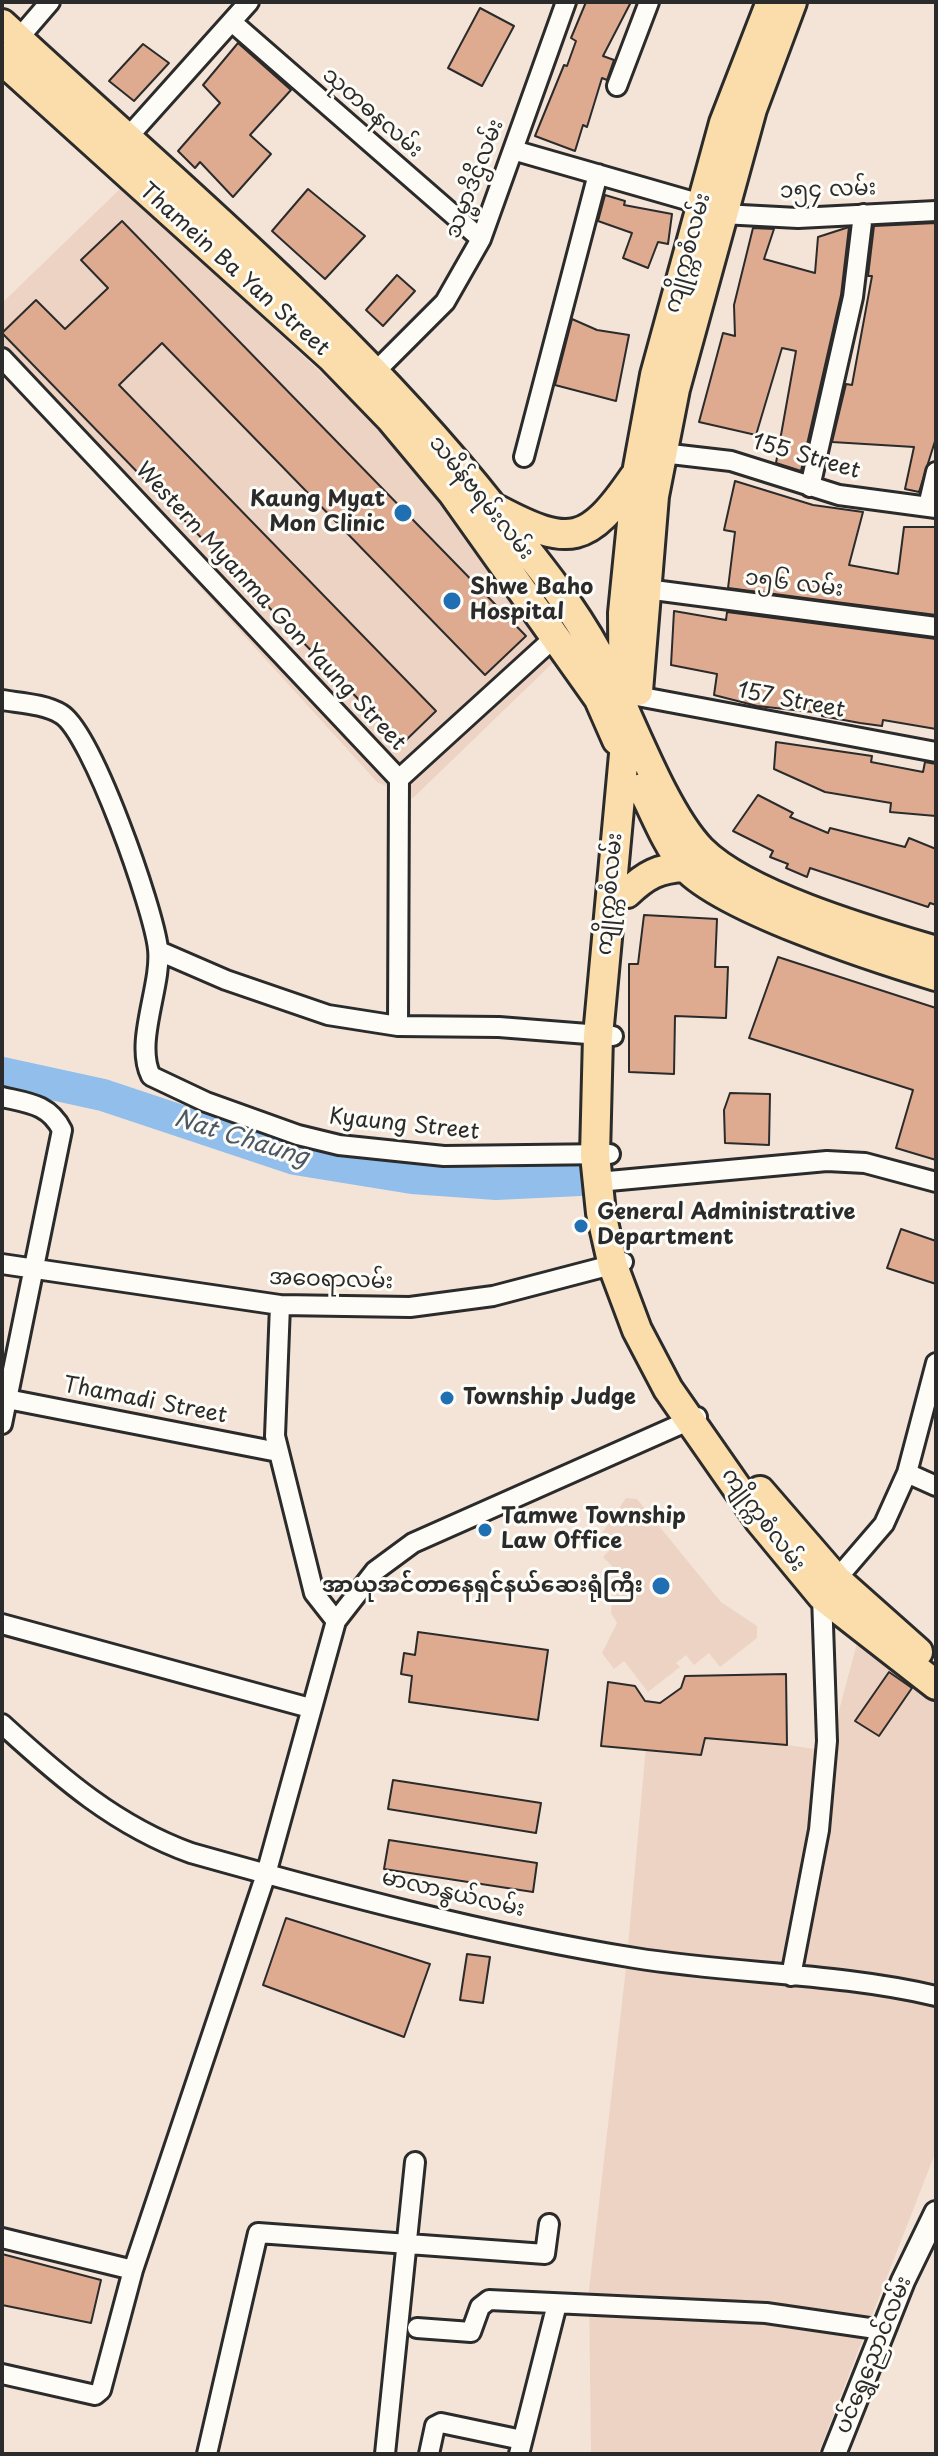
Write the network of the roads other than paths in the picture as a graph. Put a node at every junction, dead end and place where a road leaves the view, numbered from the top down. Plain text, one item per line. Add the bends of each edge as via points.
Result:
1 (50, 2) edge
2 (249, 2) edge
3 (566, 2) edge
4 (649, 2) edge
5 (771, 2) edge
6 (792, 2) edge
7 (232, 22) junction
8 (6, 45) edge
9 (617, 86) dead end
10 (128, 136) junction
11 (513, 150) junction
12 (109, 158) junction
13 (598, 174) junction
14 (712, 209) junction
15 (936, 211) edge
16 (863, 214) junction
17 (481, 239) junction
18 (2, 358) edge
19 (367, 380) junction
20 (662, 453) junction
21 (524, 457) dead end
22 (936, 472) edge
23 (637, 473) junction
24 (810, 487) junction
25 (452, 492) joint
26 (493, 507) junction
27 (932, 507) edge
28 (646, 589) junction
29 (936, 627) edge
30 (555, 637) junction
31 (629, 697) junction
32 (2, 700) edge
33 (632, 747) junction
34 (936, 752) edge
35 (399, 779) junction
36 (639, 782) junction
37 (685, 867) junction
38 (627, 893) junction
39 (159, 951) junction
40 (936, 951) edge
41 (936, 976) edge
42 (398, 1026) junction
43 (606, 1036) junction
44 (2, 1097) edge
45 (604, 1168) junction
46 (936, 1182) edge
47 (2, 1264) edge
48 (619, 1264) junction
49 (33, 1270) junction
50 (280, 1305) junction
51 (936, 1363) edge
52 (5, 1398) edge
53 (695, 1418) junction
54 (2, 1424) edge
55 (278, 1452) junction
56 (907, 1473) junction
57 (936, 1486) edge
58 (829, 1588) junction
59 (336, 1621) junction
60 (2, 1624) edge
61 (936, 1663) edge
62 (936, 1685) edge
63 (310, 1708) junction
64 (2, 1724) edge
65 (266, 1874) junction
66 (791, 1976) junction
67 (936, 1996) edge
68 (415, 2162) dead end
69 (936, 2213) edge
70 (549, 2224) dead end
71 (2, 2238) edge
72 (407, 2246) junction
73 (133, 2270) junction
74 (557, 2304) junction
75 (417, 2328) dead end
76 (883, 2330) junction
77 (2, 2374) edge
78 (520, 2447) edge
79 (207, 2454) edge
80 (385, 2454) edge
81 (429, 2454) edge
82 (834, 2454) edge

1 - 8 street
2 - 7 street
3 - 11 street, သမ္မာဒိဌိလမ်း
4 - 9 street
5 - 14 main road, ကျိုက္ကစံလမ်း via 724,123
6 - 14 main road, ကျိုက္ကစံလမ်း
7 - 10 street
7 - 17 street, သုတဓနလမ်း
8 - 10 main road, သမိန်ဗရမ်းလမ်း
8 - 12 main road, Thamein Ba Yan Street
10 - 12 street
10 - 19 main road, သမိန်ဗရမ်းလမ်း
11 - 13 street, ၁၅၄ လမ်း
11 - 17 street, သမ္မာဒိဌိလမ်း
12 - 19 main road, Thamein Ba Yan Street
13 - 14 street, ၁၅၄ လမ်း
13 - 21 street
14 - 16 street, ၁၅၄ လမ်း via 798,218
14 - 20 main road, ကျိုက္ကစံလမ်း
14 - 23 main road, ကျိုက္ကစံလမ်း via 655,375
15 - 16 street, ၁၅၄ လမ်း
16 - 24 street via 853,297
17 - 19 street, သမ္မာဒိဌိလမ်း via 445,302
18 - 35 street, Western Myanma Gon Yaung Street
19 - 25 main road, Thamein Ba Yan Street
19 - 26 main road, သမိန်ဗရမ်းလမ်း
20 - 24 street, 155 Street via 731,461
20 - 28 main road, ကျိုက္ကစံလမ်း
22 - 27 street
23 - 26 main road via 601,521 582,532 559,535 532,528
23 - 31 main road, ကျိုက္ကစံလမ်း via 623,613
24 - 27 street, 155 Street
25 - 30 main road, သမိန်ဗရမ်းလမ်း
26 - 31 main road, သမိန်ဗရမ်းလမ်း
28 - 29 street, ၁၅၆ လမ်း
28 - 31 main road, ကျိုက္ကစံလမ်း
30 - 33 main road, သမိန်ဗရမ်းလမ်း
30 - 35 street
31 - 33 main road, ကျိုက္ကစံလမ်း
31 - 34 street, 157 Street
32 - 39 street via 60,713 81,732 116,818
33 - 36 main road, သမိန်ဗရမ်းလမ်း
33 - 40 main road, သမိန်ဗရမ်းလမ်း via 701,850 726,869 829,917
33 - 43 main road, ကျိုက္ကစံလမ်း
35 - 42 street, Western Myanma Gon Yaung Street
36 - 37 main road, သမိန်ဗရမ်းလမ်း
36 - 38 main road, ကျိုက္ကစံလမ်း
37 - 38 main road via 646,876
37 - 41 main road, သမိန်ဗရမ်းလမ်း via 779,919
38 - 43 main road, ကျိုက္ကစံလမ်း
39 - 42 street via 328,1015
39 - 45 street, Kyaung Street via 146,1053 147,1068 157,1080 298,1135 339,1145
42 - 43 street
43 - 45 main road, ကျိုက္ကစံလမ်း
44 - 49 street via 39,1105 55,1115 62,1130
45 - 46 street, Kyaung Street via 836,1161 865,1163
45 - 48 main road, ကျိုက္ကစံလမ်း
47 - 49 street, အဝေရာလမ်း
48 - 50 street, အဝေရာလမ်း via 493,1296 410,1307
48 - 53 main road, ကျိုက္ကစံလမ်း via 637,1330
49 - 50 street, အဝေရာလမ်း
49 - 52 street
50 - 55 street
51 - 56 street
52 - 54 street
52 - 55 street, Thamadi Street
53 - 58 main road, ကျိုက္ကစံလမ်း via 760,1521
53 - 59 street via 413,1543 375,1571
55 - 59 street via 314,1593
56 - 57 street
56 - 58 street via 884,1524
58 - 61 main road, ကျိုက္ကစံလမ်း
58 - 62 main road, ကျိုက္ကစံလမ်း
58 - 66 street via 827,1741 819,1830
59 - 63 street
60 - 63 street
63 - 65 street
64 - 65 street, မာလာနွယ်လမ်း via 58,1776 127,1825 191,1853
65 - 66 street, မာလာနွယ်လမ်း via 589,1950
65 - 73 street
66 - 67 street, မာလာနွယ်လမ်း
68 - 72 street
69 - 76 street, ပင်ရွှေညောင်လမ်း
70 - 72 street via 545,2254
71 - 73 street
72 - 79 street via 258,2233
72 - 80 street
73 - 77 street via 99,2394
74 - 75 street via 489,2300 480,2307 471,2332
74 - 76 street via 766,2313
74 - 78 street
76 - 82 street, ပင်ရွှေညောင်လမ်း
78 - 81 street via 441,2423 435,2426

